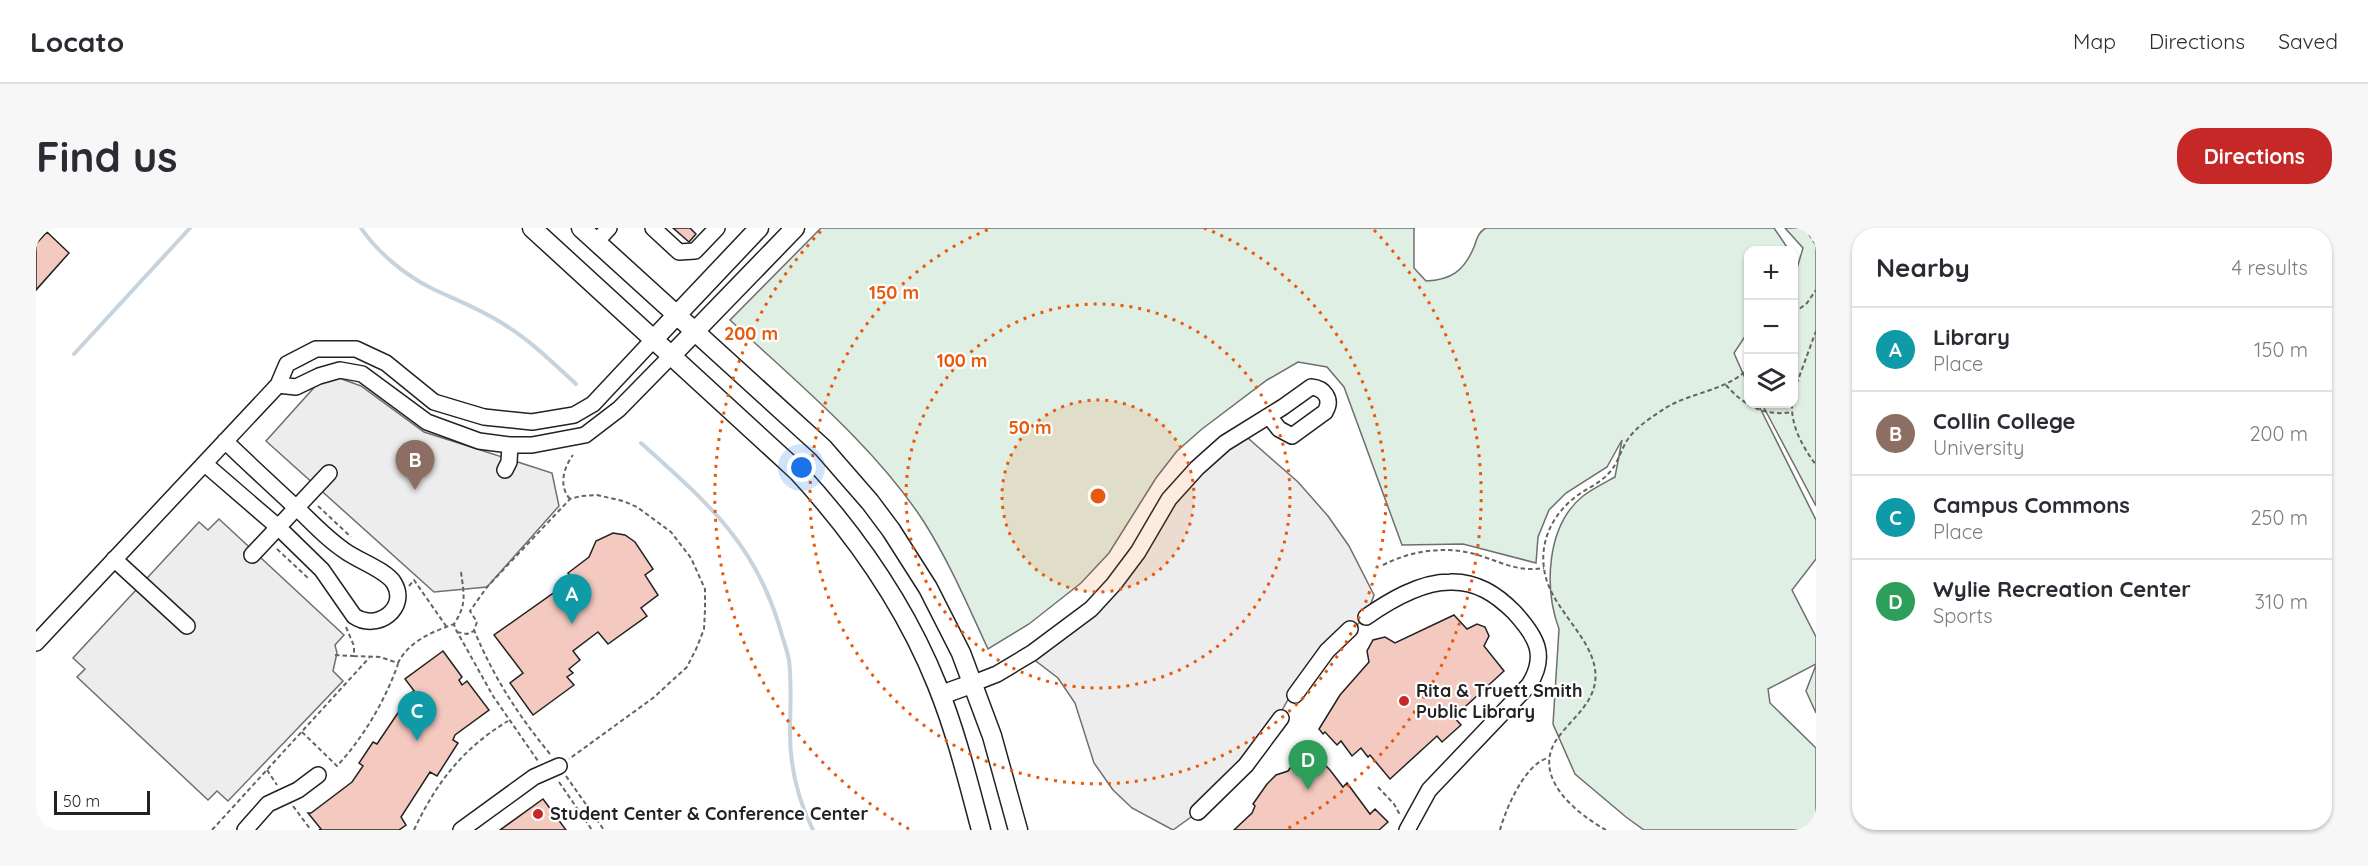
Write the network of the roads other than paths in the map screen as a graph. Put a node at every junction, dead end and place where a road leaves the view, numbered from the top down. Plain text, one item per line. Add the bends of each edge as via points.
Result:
1 (532, 228) edge
2 (581, 228) edge
3 (609, 228) edge
4 (653, 228) edge
5 (759, 228) edge
6 (795, 228) edge
7 (711, 230) edge
8 (596, 242) junction
9 (676, 315) junction
10 (695, 331) junction
11 (653, 340) junction
12 (671, 356) junction
13 (278, 385) junction
14 (1269, 416) dead end
15 (225, 441) junction
16 (510, 445) junction
17 (205, 464) junction
18 (505, 470) dead end
19 (329, 473) dead end
20 (296, 508) junction
21 (278, 527) junction
22 (252, 555) dead end
23 (114, 559) junction
24 (1366, 617) dead end
25 (187, 626) dead end
26 (1350, 629) dead end
27 (36, 643) edge
28 (974, 684) junction
29 (941, 695) junction
30 (1295, 695) dead end
31 (1281, 718) dead end
32 (554, 768) road end
33 (318, 775) dead end
34 (1198, 812) dead end
35 (245, 830) edge
36 (461, 830) edge
37 (981, 830) edge
38 (1018, 830) edge
39 (1407, 830) edge

1 - 11 main road
2 - 8 main road
3 - 8 street
4 - 7 street via 679,252 695,251
5 - 9 main road
6 - 10 main road
8 - 9 main road
9 - 10 main road
9 - 11 main road
10 - 12 main road
10 - 28 main road via 823,448 870,502 928,588
11 - 12 main road
11 - 13 street via 593,404 574,415 532,422 484,417 434,402 386,363 356,349 316,349 287,364
12 - 16 street via 619,409 585,435
12 - 29 main road via 796,471 845,528 891,593
13 - 15 street
13 - 16 street via 296,387 340,370 362,374 427,422 479,441
14 - 28 street via 1225,443 1182,483 1138,552 1091,609 1032,653
15 - 17 street
15 - 20 street
16 - 18 street
17 - 21 street
17 - 23 street
19 - 20 street
20 - 21 street
20 - 21 street via 337,546 390,578 398,597 389,614 372,622 354,616 322,570
21 - 22 street
23 - 25 street
23 - 27 street
24 - 39 street via 1419,589 1436,583 1461,582 1485,589 1502,601 1529,629 1537,646 1538,666 1529,685 1434,784
26 - 30 street via 1318,661
28 - 29 main road
28 - 38 main road
29 - 37 main road
31 - 34 street via 1242,770
32 - 36 street via 534,777
33 - 35 street via 268,804

